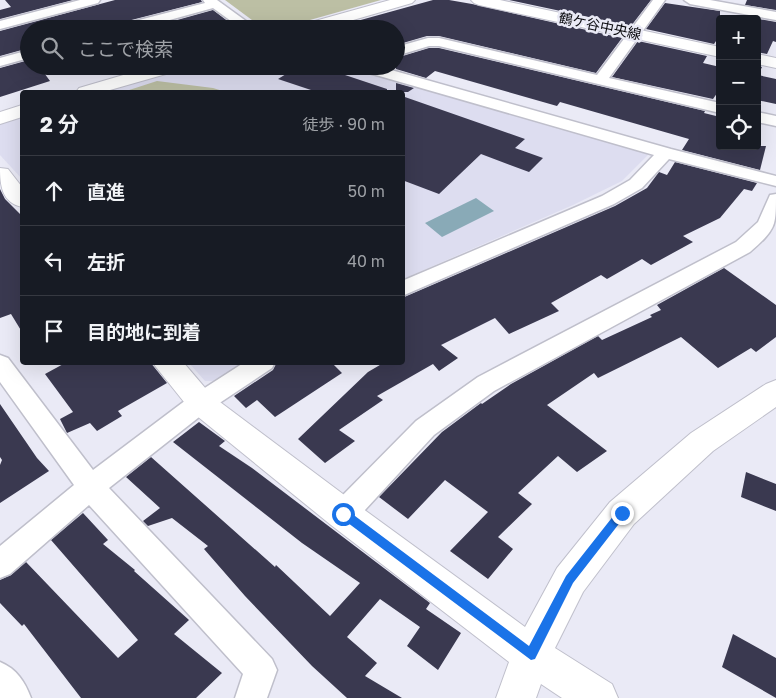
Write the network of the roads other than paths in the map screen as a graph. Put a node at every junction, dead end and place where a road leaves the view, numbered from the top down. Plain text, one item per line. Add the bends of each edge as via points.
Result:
1 (94, 0) edge
2 (407, 0) edge
3 (479, 0) edge
4 (659, 0) edge
5 (690, 0) edge
6 (211, 2) edge
7 (739, 4) edge
8 (776, 16) edge
9 (151, 20) edge
10 (238, 20) edge
11 (335, 20) edge
12 (0, 25) edge
13 (634, 34) junction
14 (405, 49) edge
15 (716, 51) edge
16 (20, 56) edge
17 (761, 60) edge
18 (0, 62) edge
19 (776, 63) edge
20 (143, 75) edge
21 (392, 75) edge
22 (600, 80) junction
23 (92, 90) edge
24 (716, 107) edge
25 (20, 112) edge
26 (0, 118) edge
27 (761, 118) edge
28 (776, 121) edge
29 (665, 152) junction
30 (2, 180) edge
31 (776, 181) edge
32 (20, 198) edge
33 (776, 198) edge
34 (405, 288) edge
35 (0, 364) edge
36 (169, 365) edge
37 (260, 365) edge
38 (776, 392) edge
39 (202, 404) junction
40 (90, 486) junction
41 (343, 514) junction
42 (0, 564) edge
43 (531, 655) junction
44 (0, 678) edge
45 (15, 698) edge
46 (251, 698) edge
47 (516, 698) edge
48 (598, 698) edge

1 - 12 street
2 - 11 street
3 - 13 street, 鶴ケ谷中央線
4 - 13 street
5 - 7 street
6 - 9 street
6 - 10 street
7 - 8 street
13 - 15 street, 鶴ケ谷中央線
13 - 22 street
14 - 22 street via 440,42
16 - 18 street
17 - 19 street
20 - 23 street
21 - 29 street
22 - 24 street
25 - 26 street
27 - 28 street
29 - 31 street
29 - 34 street via 636,184 608,200
30 - 32 street
33 - 41 street via 763,230 743,248 486,384 425,428
35 - 40 street
36 - 39 street
37 - 39 street
38 - 43 street via 702,442 622,513 570,580
39 - 40 street
39 - 41 street
40 - 42 street
40 - 46 street via 261,670
41 - 43 street
43 - 47 street
43 - 48 street
44 - 45 street

